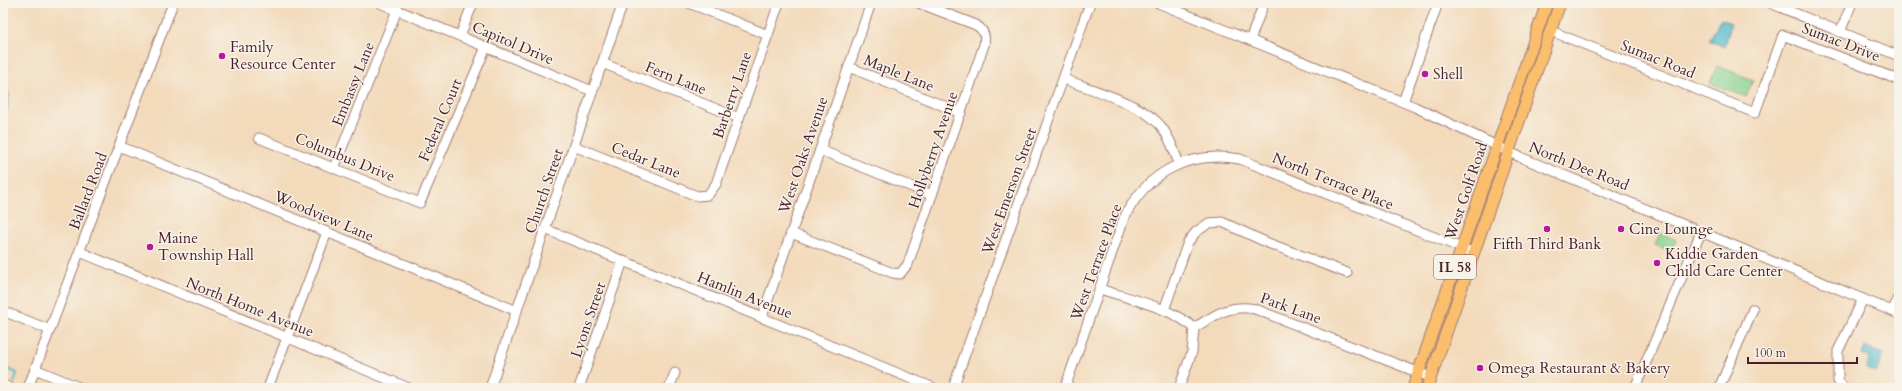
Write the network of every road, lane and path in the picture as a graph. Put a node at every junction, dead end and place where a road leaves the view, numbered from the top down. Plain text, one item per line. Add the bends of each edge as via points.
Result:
1 (173, 3) edge
2 (380, 3) edge
3 (473, 3) edge
4 (623, 3) edge
5 (689, 3) edge
6 (780, 3) edge
7 (871, 3) edge
8 (919, 3) edge
9 (1090, 3) edge
10 (1158, 3) edge
11 (1264, 3) edge
12 (1438, 3) edge
13 (1547, 3) edge
14 (1560, 3) edge
15 (1770, 3) edge
16 (1852, 3) edge
17 (397, 10) junction
18 (1551, 31) junction
19 (1840, 32) junction
20 (768, 35) junction
21 (460, 36) junction
22 (1250, 40) junction
23 (486, 47) junction
24 (1899, 56) edge
25 (602, 63) junction
26 (849, 68) junction
27 (1064, 79) junction
28 (1899, 80) edge
29 (592, 91) junction
30 (1403, 102) junction
31 (961, 113) junction
32 (1755, 113) joint
33 (739, 118) junction
34 (259, 138) dead end
35 (120, 146) junction
36 (574, 146) junction
37 (1497, 146) junction
38 (820, 150) junction
39 (1509, 152) junction
40 (1179, 164) junction
41 (334, 168) junction
42 (708, 195) joint
43 (932, 195) junction
44 (420, 203) joint
45 (545, 229) junction
46 (327, 232) junction
47 (1701, 232) junction
48 (791, 233) junction
49 (1462, 248) junction
50 (80, 252) junction
51 (1474, 252) junction
52 (623, 261) junction
53 (1347, 273) dead end
54 (1100, 288) junction
55 (1899, 298) edge
56 (1863, 299) junction
57 (1753, 309) dead end
58 (1164, 310) junction
59 (517, 311) junction
60 (3, 312) edge
61 (1896, 312) edge
62 (762, 316) junction
63 (1194, 328) junction
64 (50, 330) junction
65 (287, 337) junction
66 (35, 369) junction
67 (1418, 372) junction
68 (675, 373) dead end
69 (1430, 377) junction
70 (3, 385) edge
71 (10, 388) edge
72 (28, 388) edge
73 (81, 388) edge
74 (268, 388) edge
75 (409, 388) edge
76 (490, 388) edge
77 (578, 388) edge
78 (668, 388) edge
79 (934, 388) edge
80 (953, 388) edge
81 (1065, 388) edge
82 (1179, 388) edge
83 (1413, 388) edge
84 (1427, 388) edge
85 (1635, 388) edge
86 (1719, 388) edge
87 (1844, 388) edge

1 - 35 street, Ballard Road
2 - 17 street, Capitol Drive
3 - 21 street
4 - 25 street, Church Street
5 - 20 street
6 - 20 street, Barberry Lane
7 - 26 street, West Oaks Avenue
8 - 31 street, Hollyberry Avenue via 976,25 984,33 984,45
9 - 27 street, West Emerson Street
10 - 22 street, North Dee Road
11 - 22 street
12 - 30 street
13 - 37 main road, West Golf Road / IL 58
14 - 18 main road, West Golf Road / IL 58
15 - 19 street
16 - 19 street
17 - 21 street, Capitol Drive
17 - 41 street, Embassy Lane
18 - 32 street, Sumac Road
18 - 39 main road, West Golf Road / IL 58
19 - 24 street
20 - 33 street, Barberry Lane
21 - 23 street, Capitol Drive
22 - 30 street, North Dee Road
23 - 29 street, Capitol Drive
23 - 44 street, Federal Court
25 - 29 street, Church Street
25 - 33 street, Fern Lane
26 - 31 street, Maple Lane
26 - 38 street, West Oaks Avenue
27 - 40 street via 1128,104 1152,117 1167,136
27 - 80 street, West Emerson Street
28 - 32 street, Sumac Drive via 1783,35
29 - 36 street, Church Street
30 - 37 street, North Dee Road
31 - 43 street, Hollyberry Avenue
33 - 42 street, Barberry Lane via 716,184
34 - 41 street, Columbus Drive
35 - 46 street, Woodview Lane
35 - 50 street, Ballard Road
36 - 42 street, Cedar Lane via 697,196
36 - 45 street, Church Street
37 - 39 street, North Dee Road
37 - 49 main road, West Golf Road / IL 58
38 - 43 street
38 - 48 street, West Oaks Avenue
39 - 47 street, North Dee Road
39 - 51 main road, West Golf Road / IL 58
40 - 49 street, North Terrace Place via 1217,156 1240,159
40 - 54 street, West Terrace Place via 1150,183 1130,205
41 - 44 street, Columbus Drive
43 - 48 street, Hollyberry Avenue via 908,264 900,274 885,271
45 - 52 street, Hamlin Avenue
45 - 59 street, Church Street
46 - 59 street, Woodview Lane
46 - 65 street
47 - 56 street, North Dee Road
47 - 85 street
48 - 62 street, West Oaks Avenue
49 - 51 street, North Terrace Place
49 - 67 main road, West Golf Road / IL 58
50 - 64 street, Ballard Road
50 - 65 street, North Home Avenue
51 - 69 main road, West Golf Road / IL 58
52 - 62 street, Hamlin Avenue
52 - 77 street, Lyons Street
53 - 58 street via 1268,243 1222,222 1209,223 1196,232 1188,242
54 - 58 street
54 - 81 street, West Terrace Place
55 - 61 street
56 - 61 street, North Dee Road
56 - 87 street via 1838,351 1838,381
57 - 86 street
58 - 63 street via 1178,316
59 - 76 street, Church Street
60 - 64 street
62 - 79 street, Hamlin Avenue
63 - 67 street, Park Lane via 1231,308 1255,309
63 - 82 street via 1192,352
64 - 66 street, Ballard Road
65 - 74 street
65 - 75 street, North Home Avenue
66 - 72 street, Ballard Road
66 - 73 street
67 - 69 street, Park Lane
67 - 83 main road, West Golf Road / IL 58
68 - 78 street
69 - 84 main road, IL 58
70 - 71 street

